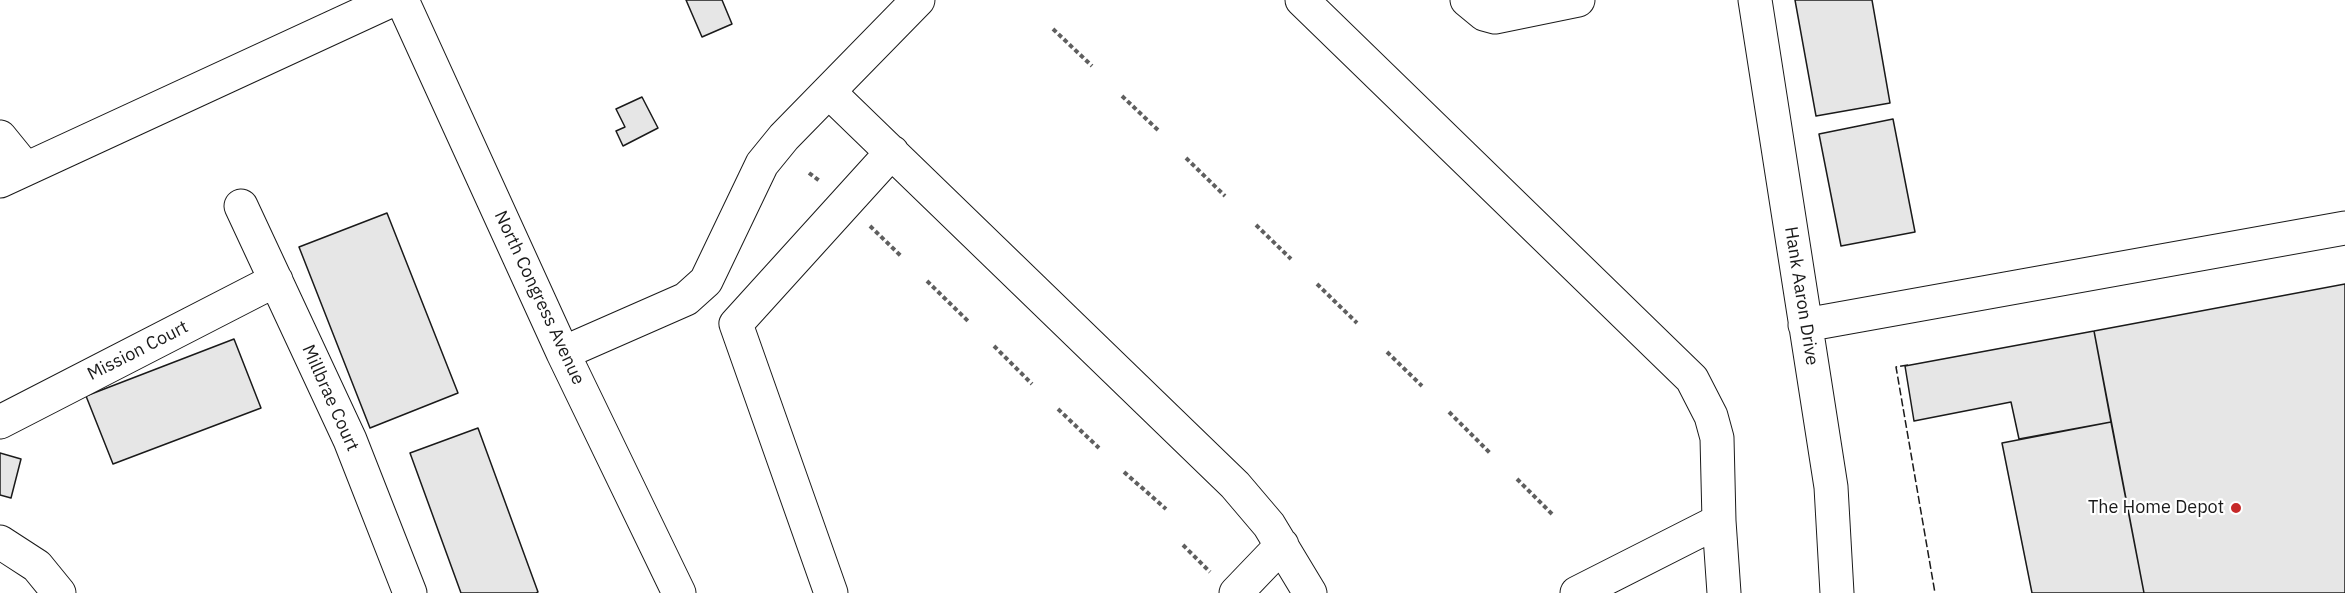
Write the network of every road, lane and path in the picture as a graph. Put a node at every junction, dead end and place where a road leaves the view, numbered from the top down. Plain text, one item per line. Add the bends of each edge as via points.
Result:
1 (392, 0) edge
2 (402, 0) edge
3 (918, 0) edge
4 (1302, 0) edge
5 (1467, 0) edge
6 (1578, 0) edge
7 (1755, 0) edge
8 (1053, 29) dead end
9 (1092, 66) dead end
10 (829, 92) junction
11 (1122, 96) dead end
12 (1159, 131) dead end
13 (0, 137) edge
14 (892, 152) junction
15 (1186, 158) dead end
16 (13, 175) edge
17 (1225, 196) dead end
18 (242, 206) dead end
19 (869, 225) dead end
20 (1256, 225) dead end
21 (2345, 228) edge
22 (902, 257) dead end
23 (1291, 260) dead end
24 (276, 280) junction
25 (927, 281) dead end
26 (1317, 284) dead end
27 (969, 322) dead end
28 (1357, 323) dead end
29 (1805, 325) junction
30 (994, 346) dead end
31 (1387, 352) dead end
32 (563, 353) junction
33 (1032, 384) dead end
34 (1422, 386) dead end
35 (1058, 409) dead end
36 (1449, 412) dead end
37 (0, 422) edge
38 (1099, 448) dead end
39 (1490, 453) dead end
40 (1124, 472) dead end
41 (1517, 479) dead end
42 (1166, 509) dead end
43 (1554, 516) dead end
44 (1719, 521) junction
45 (0, 542) edge
46 (1282, 544) junction
47 (1183, 545) dead end
48 (1225, 584) edge
49 (59, 593) edge
50 (410, 593) edge
51 (680, 593) edge
52 (831, 593) edge
53 (1310, 593) edge
54 (1577, 593) edge
55 (1724, 593) edge
56 (1837, 593) edge

1 - 16 street
2 - 32 street, North Congress Avenue
3 - 10 street
4 - 44 street via 1692,379 1711,416 1717,438
5 - 6 street via 1484,14 1496,17
7 - 29 street, Hank Aaron Drive
8 - 9 path
10 - 14 street
10 - 32 street via 762,164 706,281 686,299
11 - 12 path
13 - 16 street
14 - 46 street via 1228,478
14 - 52 street via 736,324
15 - 17 path
18 - 24 street, Millbrae Court
19 - 22 path
20 - 23 path
21 - 29 street
24 - 37 street, Mission Court
24 - 50 street, Millbrae Court via 350,440
25 - 27 path
26 - 28 path
29 - 56 street, Hank Aaron Drive via 1831,487
30 - 33 path
31 - 34 path
32 - 51 street, North Congress Avenue
35 - 38 path
36 - 39 path
40 - 42 path
41 - 43 path
44 - 54 street
44 - 55 street
45 - 49 street via 37,566
46 - 48 street
46 - 53 street
47 - 48 path

